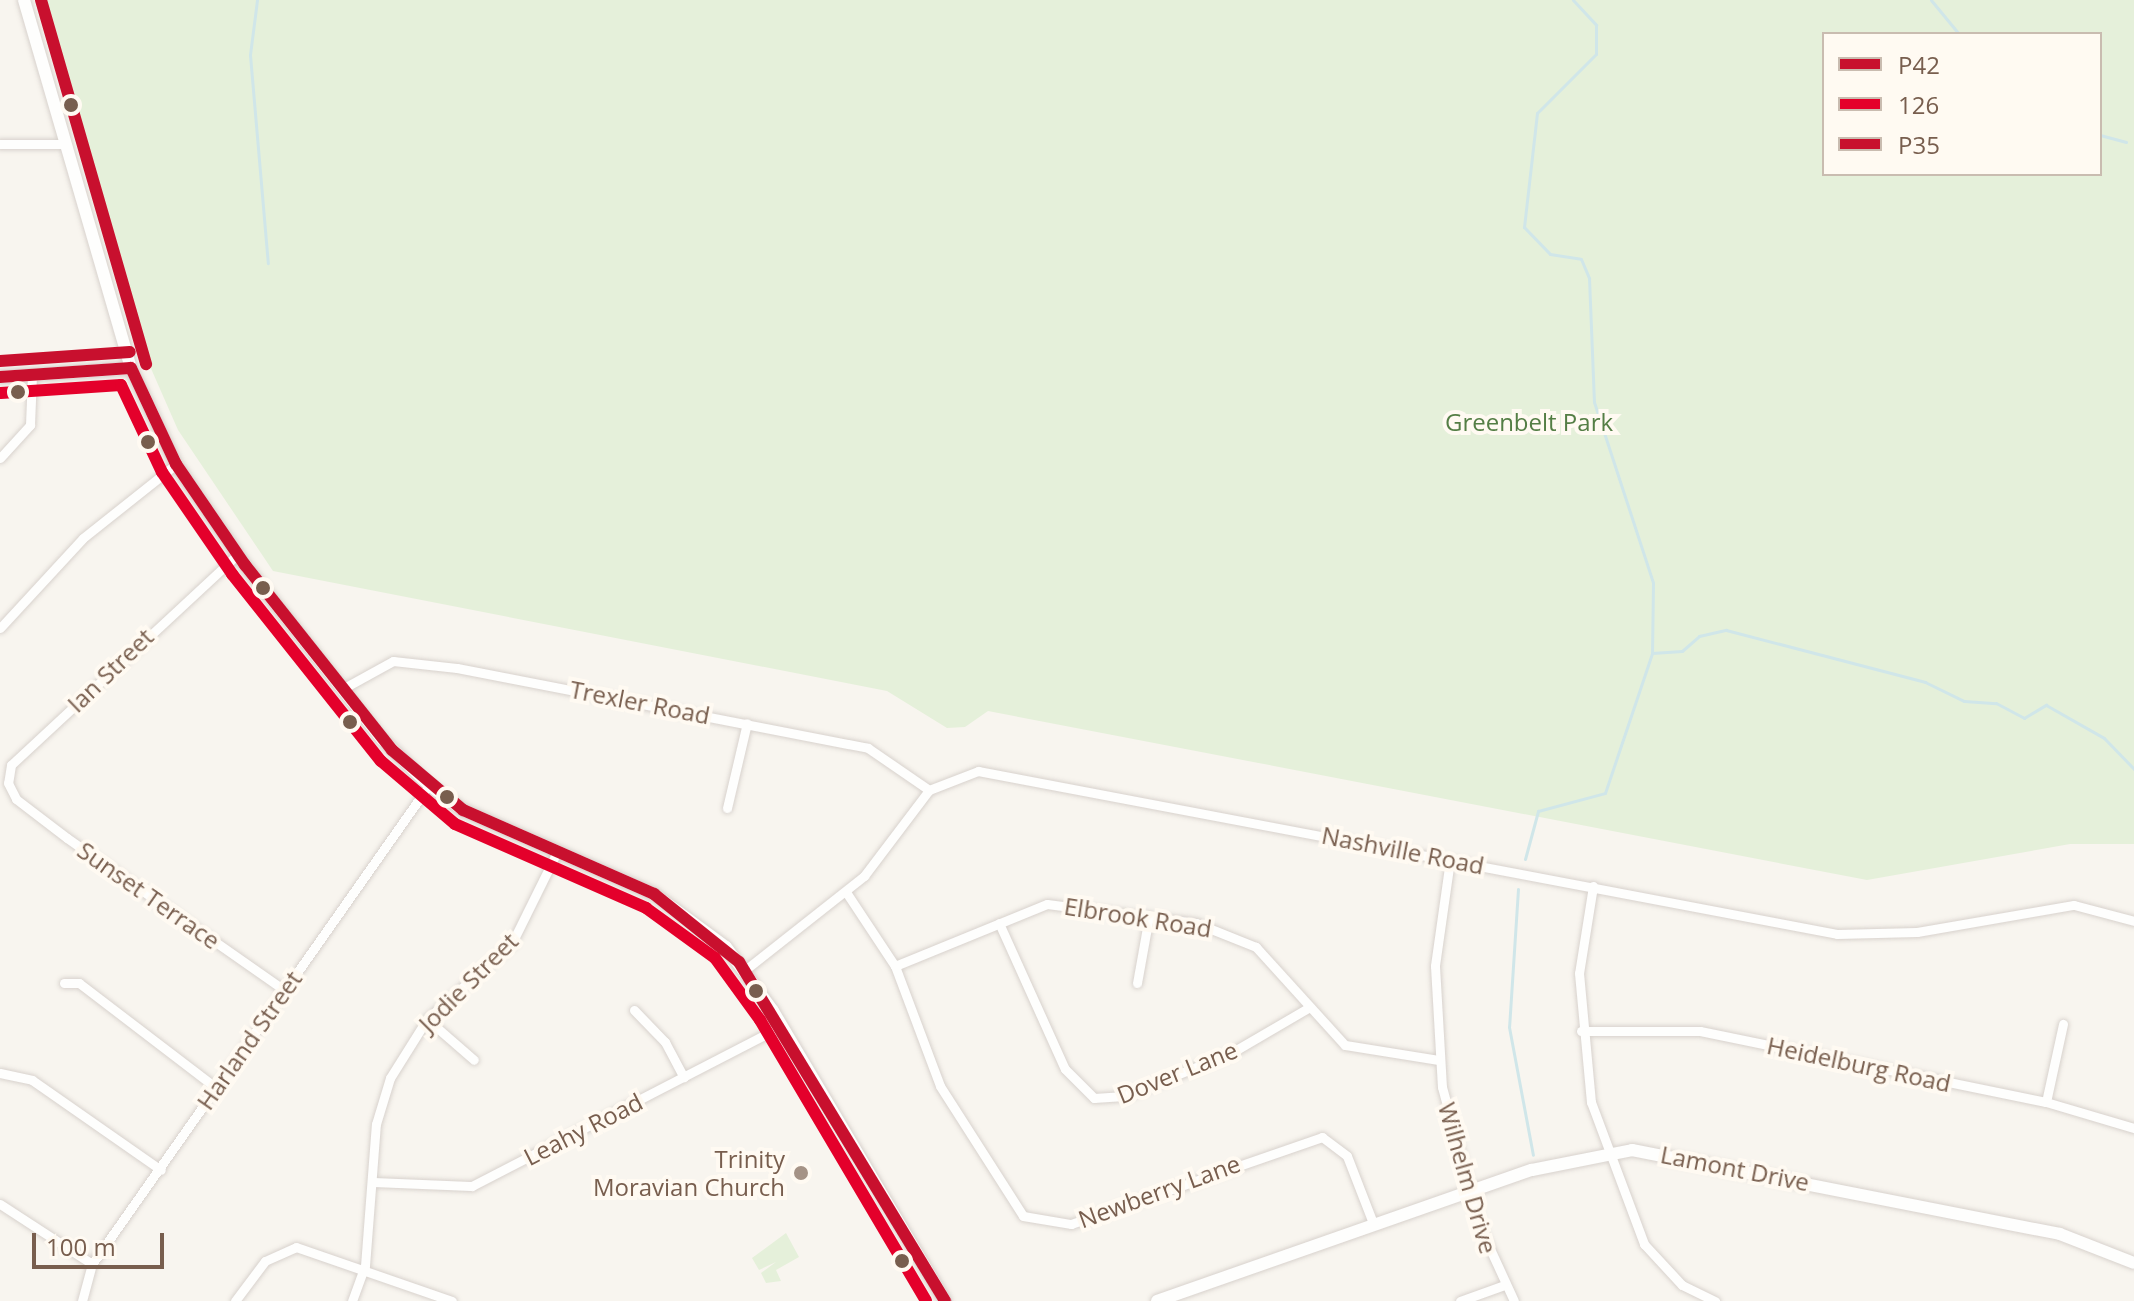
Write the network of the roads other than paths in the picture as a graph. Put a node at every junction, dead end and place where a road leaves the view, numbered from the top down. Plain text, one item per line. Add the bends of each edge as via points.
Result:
1 (24, 0) edge
2 (0, 144) edge
3 (65, 144) junction
4 (131, 368) junction
5 (32, 375) junction
6 (0, 377) edge
7 (0, 458) edge
8 (176, 464) junction
9 (238, 554) junction
10 (0, 628) edge
11 (344, 688) junction
12 (747, 723) junction
13 (429, 785) junction
14 (929, 790) junction
15 (16, 799) joint
16 (727, 808) dead end
17 (557, 852) junction
18 (1450, 860) junction
19 (1593, 886) junction
20 (846, 892) junction
21 (1149, 916) junction
22 (2134, 921) edge
23 (999, 923) junction
24 (895, 966) junction
25 (745, 970) junction
26 (64, 983) dead end
27 (1137, 983) dead end
28 (283, 989) junction
29 (1308, 1008) junction
30 (634, 1010) dead end
31 (427, 1019) junction
32 (2063, 1024) dead end
33 (782, 1026) junction
34 (1581, 1031) junction
35 (474, 1060) dead end
36 (1439, 1060) junction
37 (0, 1073) edge
38 (684, 1077) junction
39 (215, 1087) junction
40 (2046, 1102) junction
41 (2134, 1128) edge
42 (1607, 1152) junction
43 (161, 1170) junction
44 (372, 1182) junction
45 (1469, 1192) junction
46 (0, 1204) edge
47 (1373, 1223) junction
48 (2134, 1263) edge
49 (92, 1264) junction
50 (365, 1266) junction
51 (1502, 1286) junction
52 (82, 1301) edge
53 (235, 1301) edge
54 (352, 1301) edge
55 (452, 1301) edge
56 (945, 1301) edge
57 (1157, 1301) edge
58 (1460, 1301) edge
59 (1514, 1301) edge
60 (1715, 1301) edge

1 - 3 main road
2 - 3 street
3 - 4 main road
4 - 5 main road
4 - 8 main road
5 - 6 main road
5 - 7 street via 30,425
8 - 9 main road
8 - 10 street via 83,538
9 - 11 main road
9 - 15 street, Ian Street via 11,765 8,783
11 - 12 street, Trexler Road via 375,667 405,660
11 - 13 main road
12 - 14 street, Trexler Road via 868,748
12 - 16 street
13 - 17 main road via 463,810
13 - 28 street, Harland Street
14 - 18 street, Nashville Road via 993,771
14 - 20 street via 882,858
15 - 28 street, Sunset Terrace
17 - 25 main road via 674,906
17 - 31 street, Jodie Street via 512,943
18 - 19 street, Nashville Road
18 - 36 street, Wilhelm Drive via 1435,966
19 - 22 street, Nashville Road via 1850,935 1917,932 2074,905
19 - 34 street via 1581,954
20 - 24 street, Newberry Lane
20 - 25 street
21 - 23 street, Elbrook Road via 1066,903
21 - 27 street
21 - 29 street, Elbrook Road via 1221,929 1256,947
23 - 24 street, Elbrook Road
23 - 29 street, Dover Lane via 1065,1069 1094,1098 1124,1096 1231,1053
24 - 47 street, Newberry Lane via 940,1086 1006,1196 1033,1222 1085,1220 1322,1137 1347,1156
25 - 33 main road
26 - 39 street via 79,983
28 - 39 street, Harland Street
29 - 36 street, Elbrook Road via 1334,1038 1357,1051
30 - 38 street via 665,1042
31 - 35 street
31 - 44 street, Jodie Street via 383,1093
32 - 40 street
33 - 38 street, Leahy Road
33 - 56 main road
34 - 40 street, Heidelburg Road via 1688,1029
34 - 42 street
36 - 45 street, Wilhelm Drive
37 - 43 street via 32,1080
38 - 44 street, Leahy Road via 472,1186
39 - 43 street, Harland Street
40 - 41 street, Heidelburg Road
42 - 45 main road, Lamont Drive
42 - 48 main road, Lamont Drive via 1667,1152 1969,1215 2073,1238
42 - 60 street via 1650,1253 1682,1285
43 - 49 street, Harland Street
44 - 50 street, Jodie Street
45 - 47 main road, Lamont Drive
45 - 51 street, Wilhelm Drive
46 - 49 street
47 - 57 main road, Lamont Drive
49 - 52 street, Harland Street
50 - 53 street via 285,1249 265,1261
50 - 54 street, Jodie Street
50 - 55 street
51 - 58 street
51 - 59 street, Wilhelm Drive

